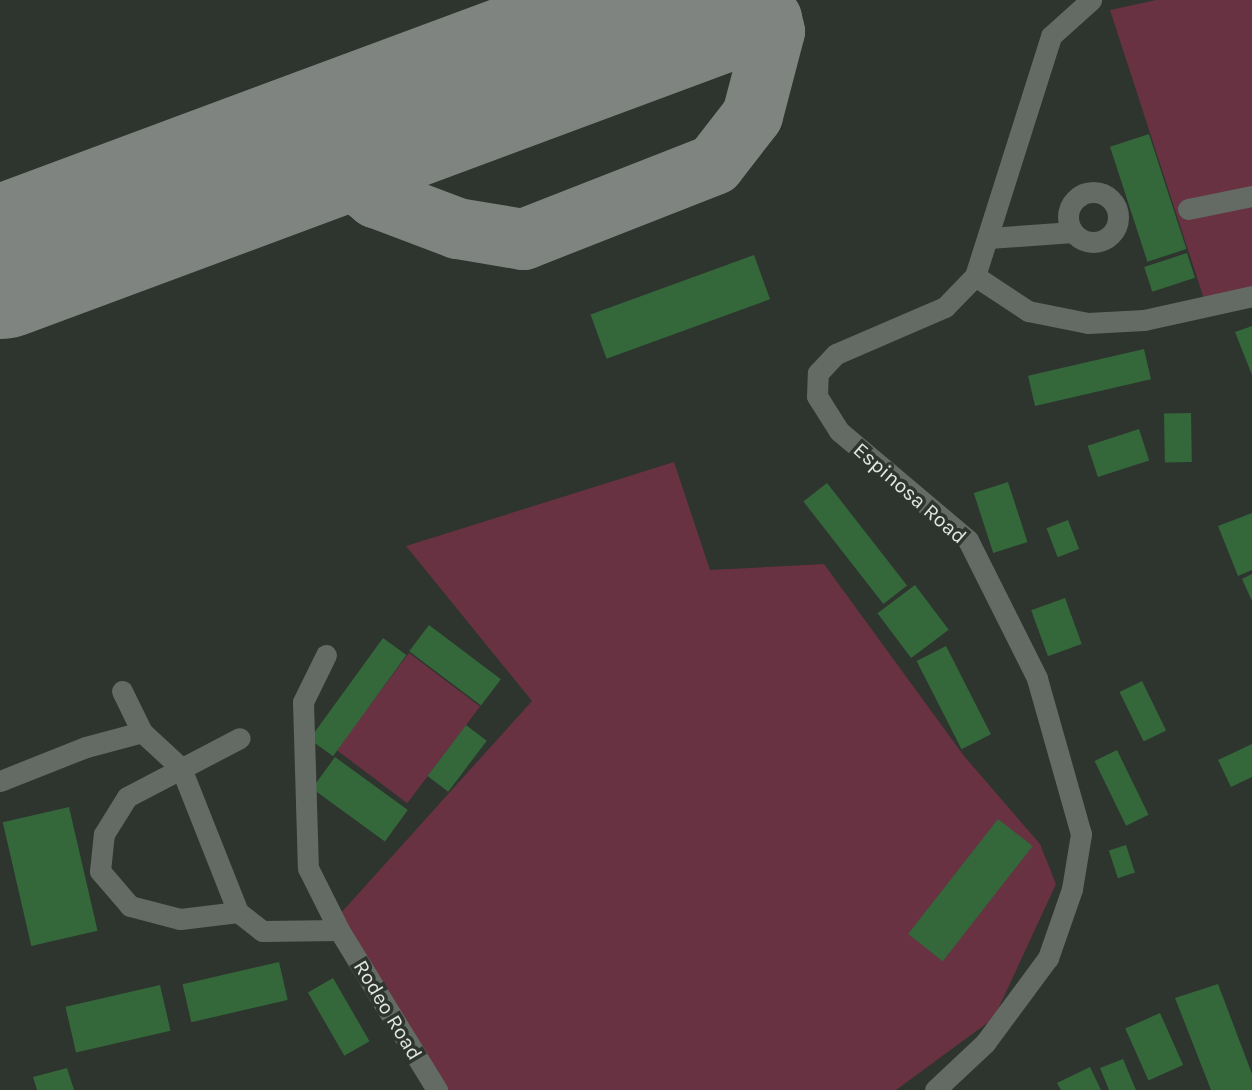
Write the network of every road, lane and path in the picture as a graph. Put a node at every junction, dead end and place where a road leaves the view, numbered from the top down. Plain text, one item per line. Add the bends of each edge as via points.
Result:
1 (1091, 0) edge
2 (1252, 196) edge
3 (1188, 209) dead end
4 (1073, 232) dead end
5 (989, 238) junction
6 (975, 276) junction
7 (1252, 296) edge
8 (326, 655) dead end
9 (122, 691) dead end
10 (142, 732) junction
11 (240, 738) dead end
12 (181, 768) junction
13 (0, 781) edge
14 (238, 912) junction
15 (339, 930) junction
16 (437, 1090) edge
17 (935, 1090) edge

1 - 5 street, Espinosa Road via 1051,36
2 - 3 street
4 - 5 street
5 - 6 street, Espinosa Road
6 - 7 street via 1028,311 1088,323 1144,320
6 - 17 street, Espinosa Road via 945,307 836,354 818,373 817,396 839,431 968,540 1037,678 1081,834 1072,889 1048,958 985,1043
8 - 15 street, Rodeo Road via 303,702 308,868
9 - 10 street
10 - 12 street
10 - 13 street via 86,747
11 - 12 street
12 - 14 street
12 - 14 street via 127,797 104,834 100,871 130,906 180,919
14 - 15 street via 262,931
15 - 16 street, Rodeo Road

